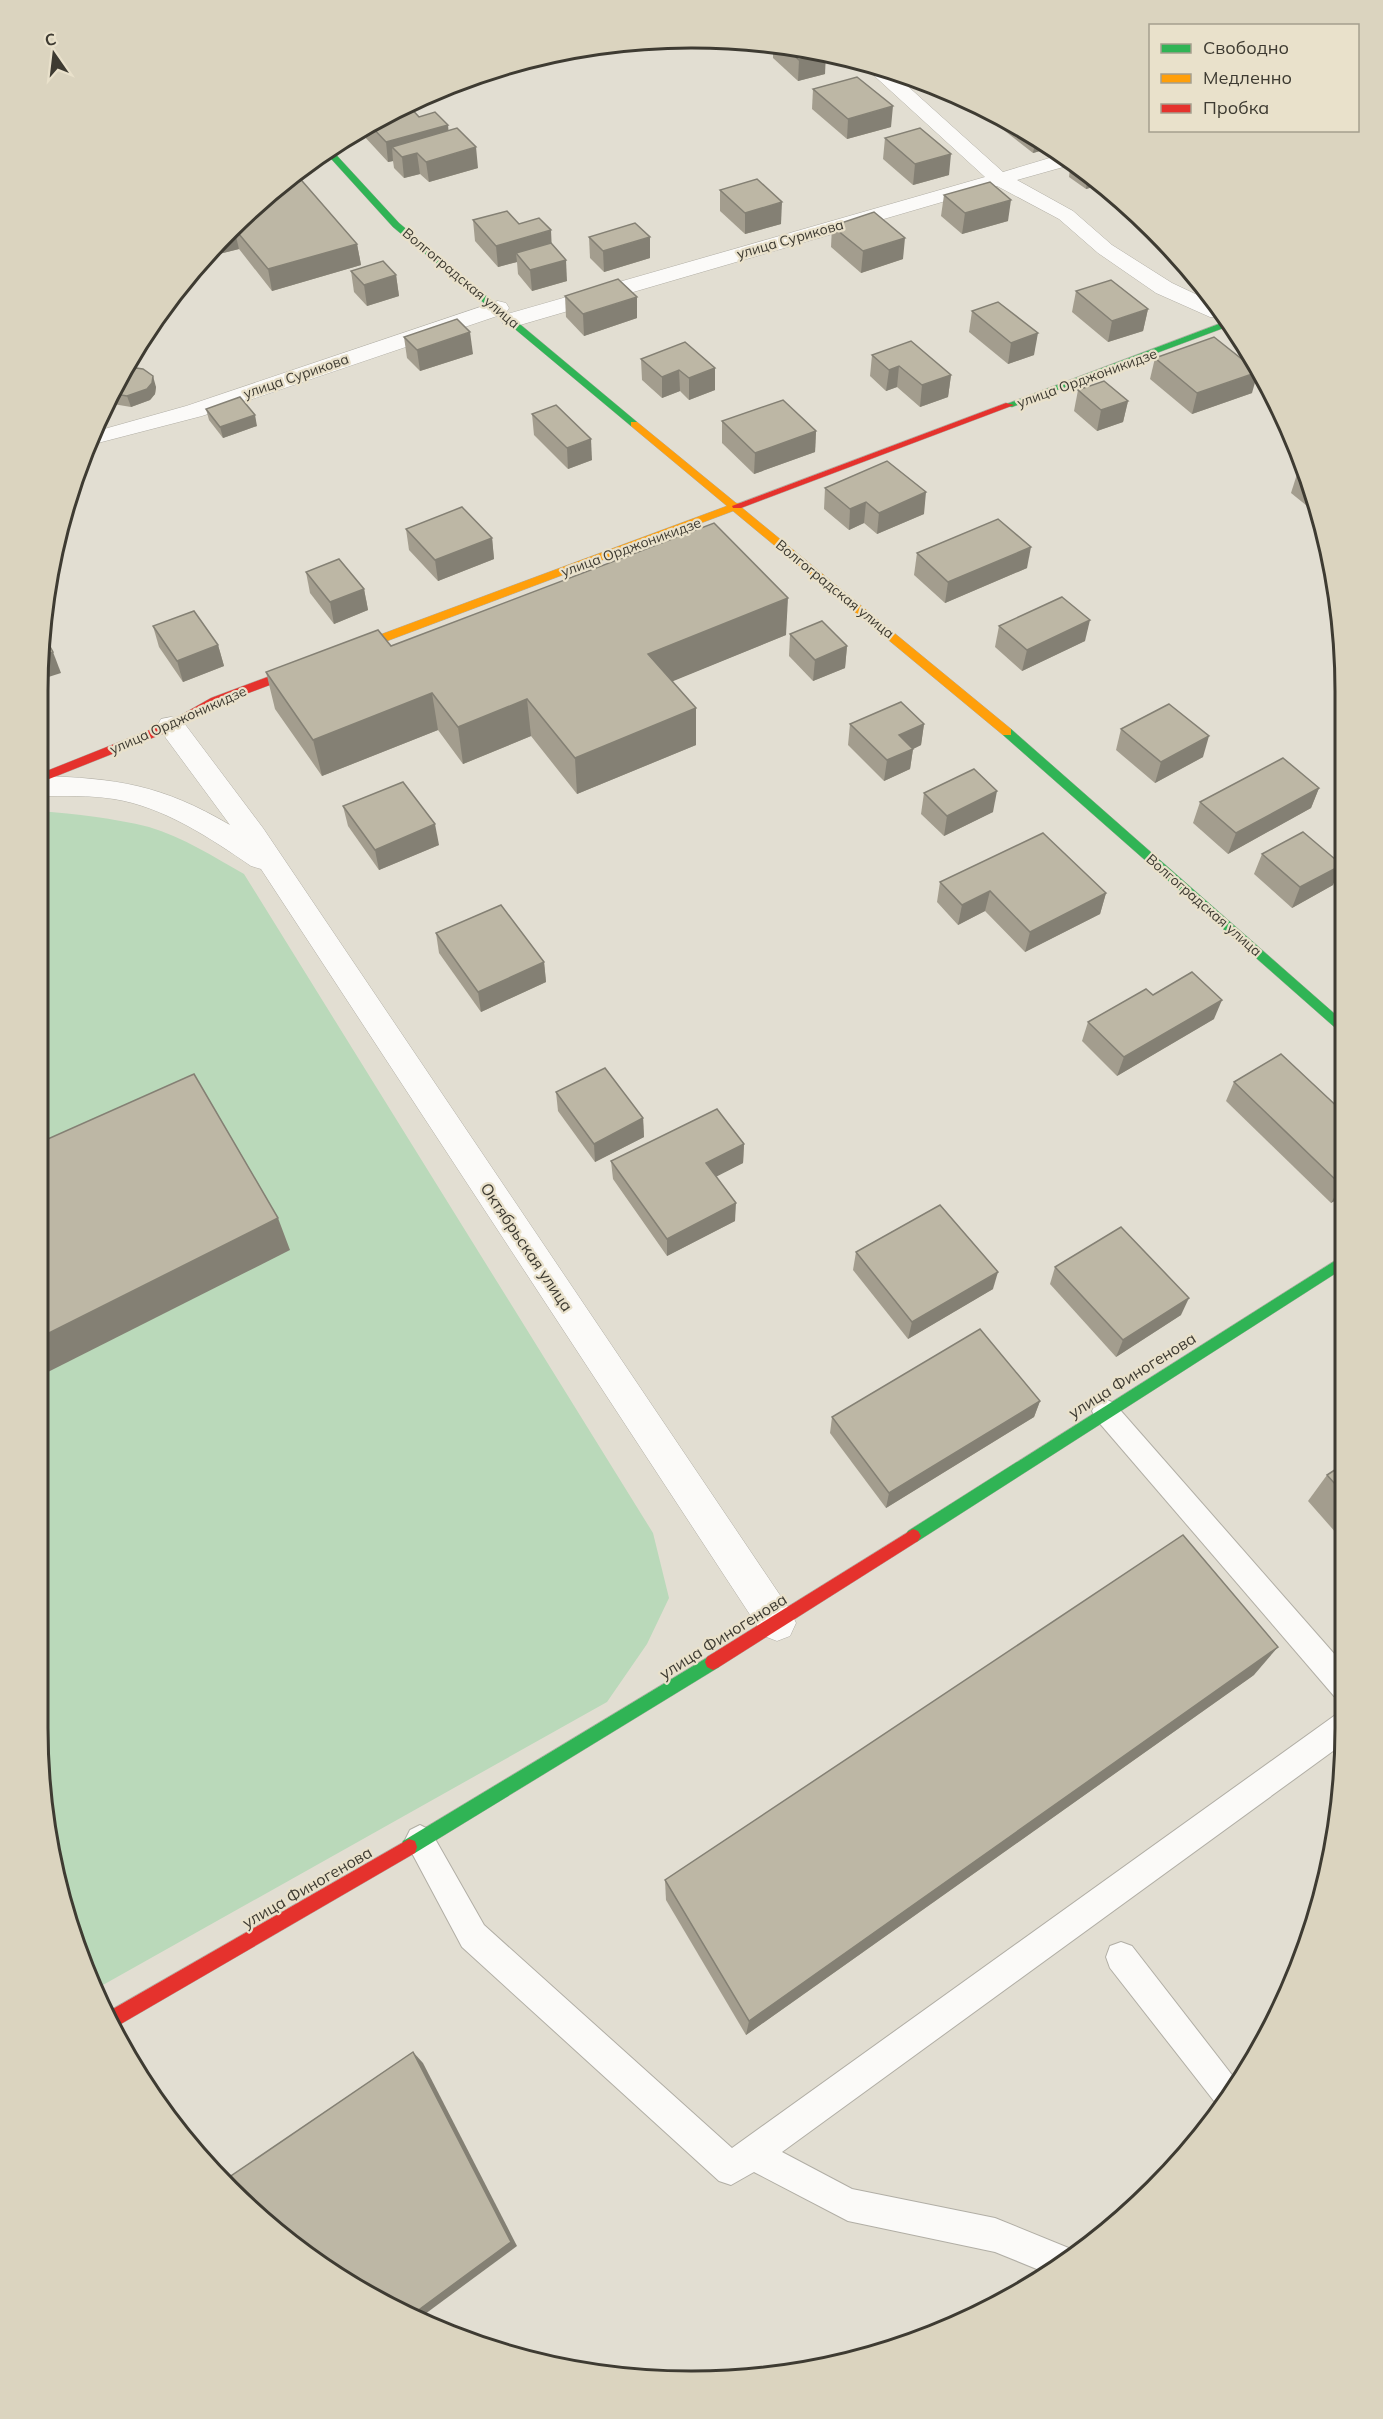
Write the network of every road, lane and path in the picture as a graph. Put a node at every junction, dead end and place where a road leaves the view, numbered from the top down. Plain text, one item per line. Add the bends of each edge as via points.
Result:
1 (890, 80) edge
2 (333, 157) edge
3 (1057, 162) edge
4 (998, 178) junction
5 (1207, 307) edge
6 (505, 314) junction
7 (1221, 326) edge
8 (101, 437) edge
9 (736, 509) junction
10 (171, 726) junction
11 (48, 774) edge
12 (48, 787) edge
13 (277, 870) junction
14 (1335, 1021) edge
15 (1335, 1267) edge
16 (1105, 1411) junction
17 (777, 1623) junction
18 (1335, 1676) edge
19 (1335, 1733) edge
20 (420, 1840) junction
21 (1121, 1957) dead end
22 (117, 2017) edge
23 (1224, 2090) edge
24 (754, 2154) junction
25 (1055, 2259) edge

1 - 4 street
2 - 6 street, Волгоградская улица via 396,225
3 - 4 street, улица Сурикова
4 - 5 street via 1066,215 1105,249 1164,288
4 - 6 street, улица Сурикова
6 - 8 street, улица Сурикова
6 - 9 street, Волгоградская улица
7 - 9 street, улица Орджоникидзе
9 - 10 street, улица Орджоникидзе via 215,701
9 - 14 street, Волгоградская улица via 969,699
10 - 11 street, улица Орджоникидзе
10 - 13 street, Октябрьская улица
12 - 13 street, Октябрьская улица via 122,791 157,802 234,840
13 - 17 street, Октябрьская улица
15 - 16 street, улица Финогенова
16 - 17 street, улица Финогенова
16 - 18 lane
17 - 20 street, улица Финогенова
19 - 24 lane
20 - 22 street, улица Финогенова
20 - 24 lane via 473,1936 731,2169
21 - 23 lane
24 - 25 lane via 848,2205 995,2235

